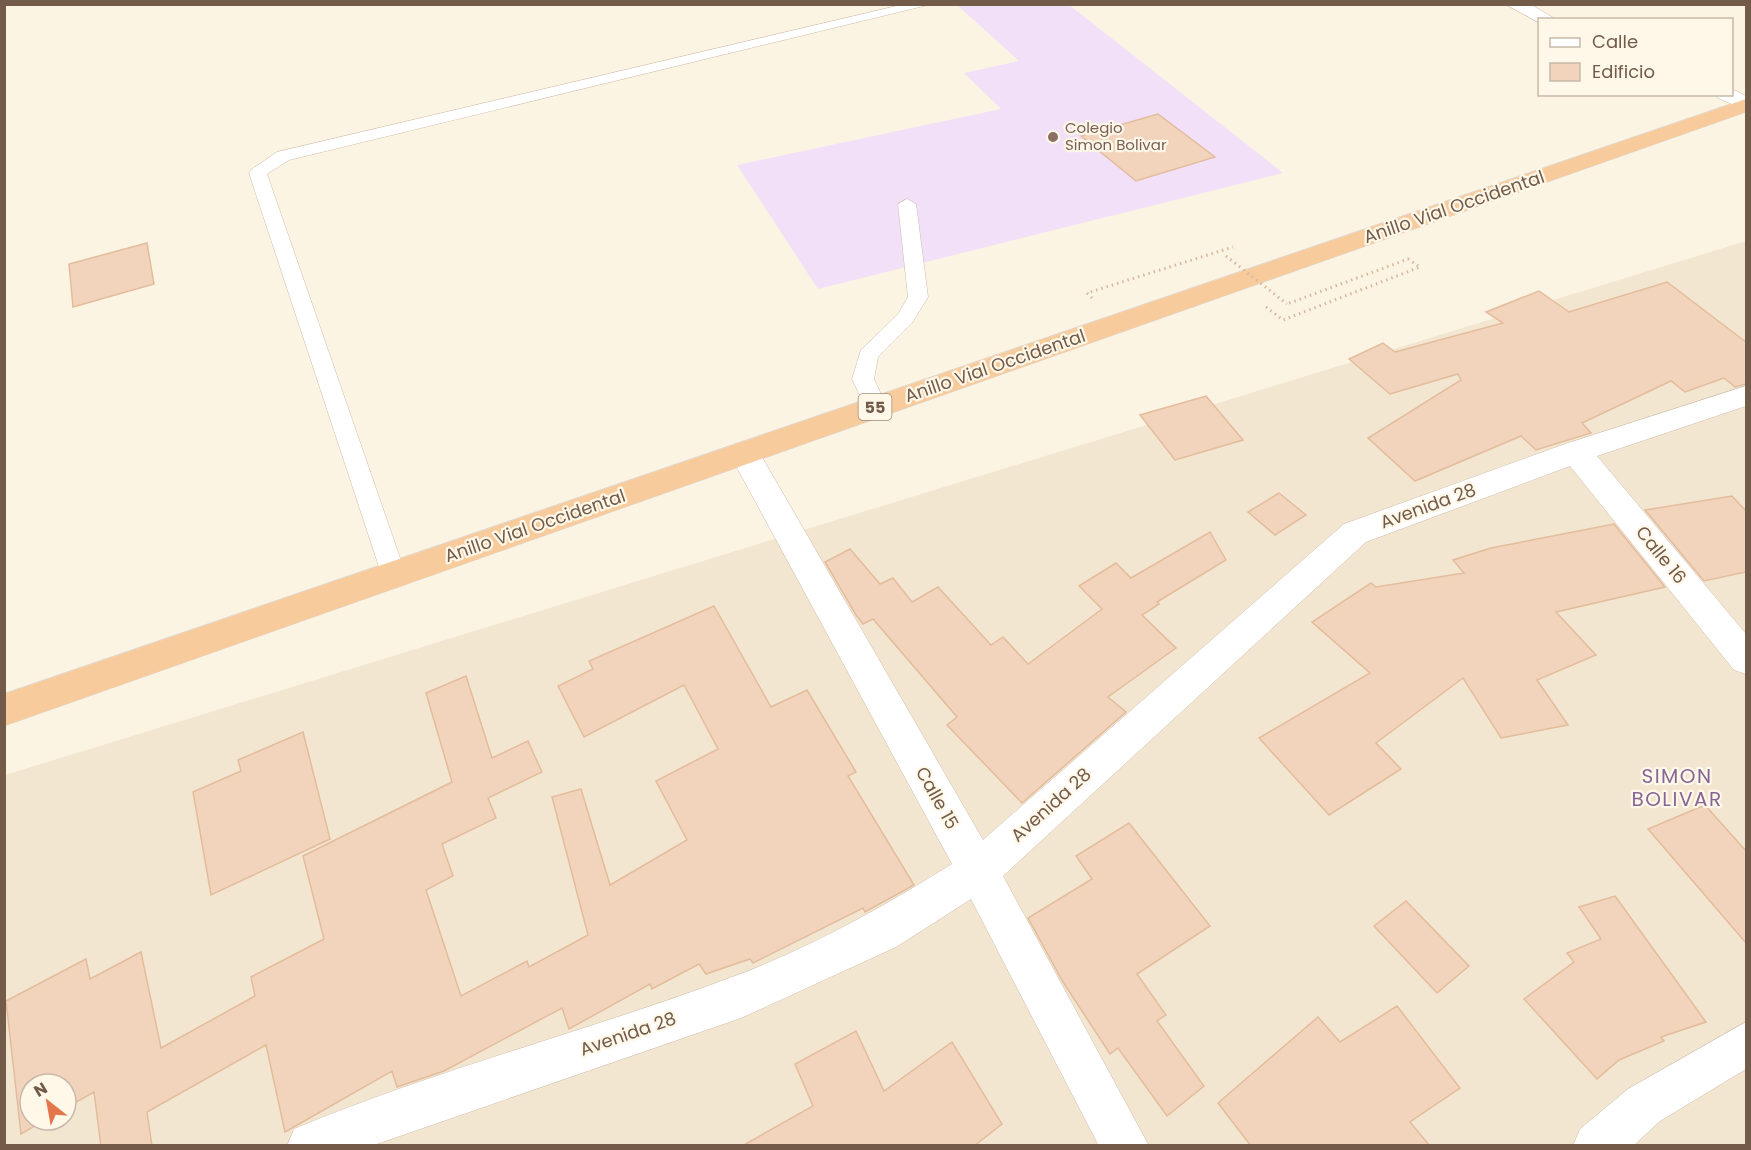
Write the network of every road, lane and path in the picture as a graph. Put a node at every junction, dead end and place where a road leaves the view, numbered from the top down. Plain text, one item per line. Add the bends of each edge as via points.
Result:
1 (925, 4) edge
2 (1514, 4) edge
3 (1544, 18) edge
4 (1729, 96) edge
5 (1746, 104) edge
6 (907, 204) dead end
7 (1230, 270) junction
8 (1746, 396) edge
9 (876, 407) junction
10 (1576, 452) junction
11 (744, 453) junction
12 (393, 575) junction
13 (1746, 659) edge
14 (4, 710) edge
15 (978, 871) junction
16 (1746, 1044) edge
17 (311, 1146) edge
18 (1125, 1146) edge
19 (1597, 1146) edge

1 - 12 lane via 283,156 258,173
2 - 3 street
4 - 5 street
5 - 7 highway, Anillo Vial Occidental / 55
6 - 9 lane via 918,297 905,318 868,355 863,367 863,379
7 - 7 path, bridge via 1283,320 1420,267 1408,259 1287,304
7 - 9 highway, Anillo Vial Occidental / 55
8 - 10 street, Avenida 28
9 - 11 highway, Anillo Vial Occidental / 55
10 - 13 street, Calle 16
10 - 15 street, Avenida 28 via 1355,533
11 - 12 highway, Anillo Vial Occidental / 55
11 - 15 street, Calle 15
12 - 14 highway, Anillo Vial Occidental / 55
15 - 17 street, Avenida 28 via 881,932 741,996 404,1109
15 - 18 street, Calle 15
16 - 19 street via 1644,1105

